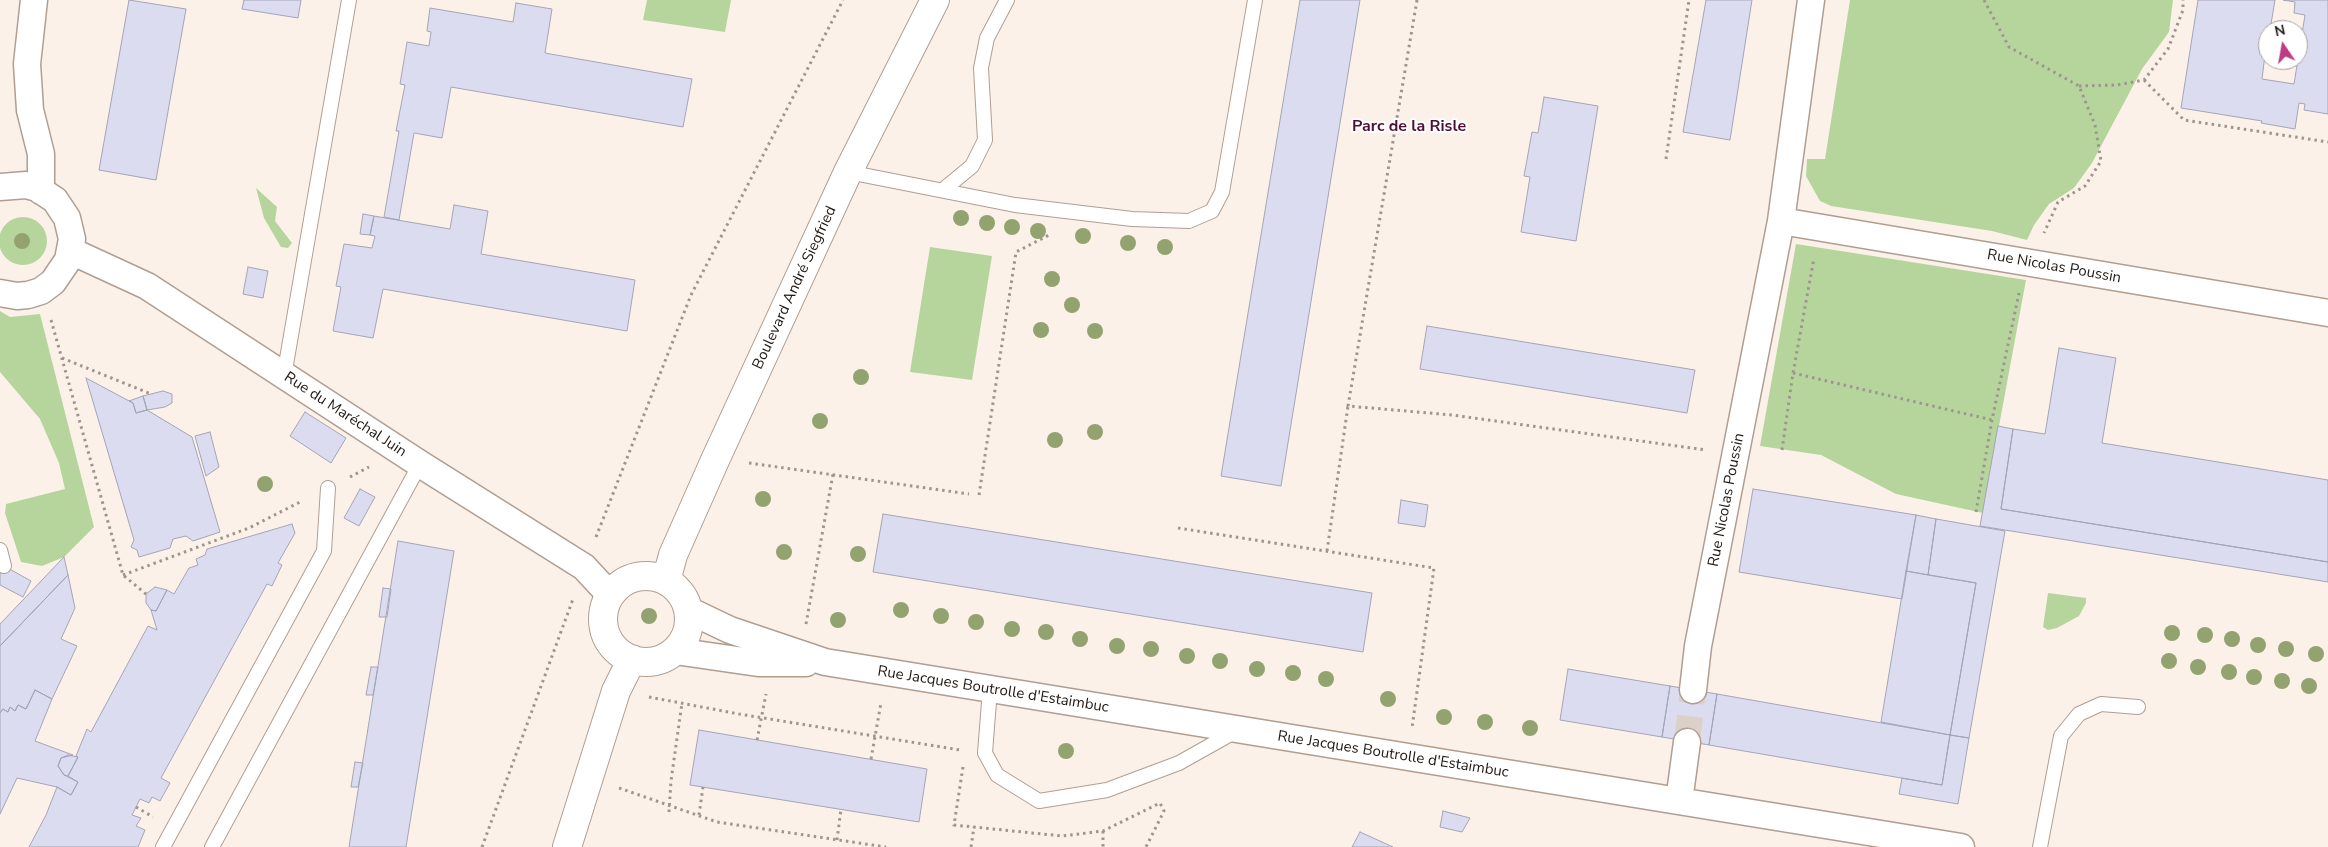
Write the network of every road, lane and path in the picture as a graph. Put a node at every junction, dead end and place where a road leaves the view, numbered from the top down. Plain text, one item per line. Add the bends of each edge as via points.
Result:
1 (34, 0) edge
2 (350, 0) edge
3 (843, 0) edge
4 (935, 0) edge
5 (1007, 0) edge
6 (1254, 0) edge
7 (1417, 0) edge
8 (1689, 0) edge
9 (1811, 0) edge
10 (1984, 0) edge
11 (2182, 0) edge
12 (2144, 80) junction
13 (2079, 86) junction
14 (2328, 142) edge
15 (1666, 159) dead end
16 (848, 172) junction
17 (0, 187) edge
18 (943, 190) junction
19 (41, 191) junction
20 (1061, 211) junction
21 (1780, 221) junction
22 (1819, 228) junction
23 (71, 250) junction
24 (2026, 262) junction
25 (41, 291) junction
26 (0, 293) edge
27 (2328, 313) edge
28 (62, 358) junction
29 (1793, 373) junction
30 (284, 376) junction
31 (151, 394) dead end
32 (1348, 406) junction
33 (1992, 420) junction
34 (1738, 443) junction
35 (1782, 450) dead end
36 (716, 458) junction
37 (420, 464) junction
38 (370, 467) dead end
39 (833, 474) junction
40 (328, 488) junction
41 (969, 494) dead end
42 (979, 495) dead end
43 (1976, 512) dead end
44 (1178, 528) dead end
45 (0, 550) edge
46 (1327, 551) junction
47 (4, 566) dead end
48 (584, 567) junction
49 (123, 575) junction
50 (666, 581) junction
51 (146, 594) dead end
52 (610, 595) junction
53 (688, 610) junction
54 (675, 651) junction
55 (801, 654) junction
56 (632, 659) junction
57 (825, 662) junction
58 (771, 664) junction
59 (888, 673) junction
60 (990, 689) junction
61 (1693, 690) tunnel mouth
62 (616, 691) junction
63 (649, 697) junction
64 (682, 704) junction
65 (646, 706) dead end
66 (2138, 707) dead end
67 (761, 718) junction
68 (1238, 730) junction
69 (874, 736) junction
70 (757, 740) dead end
71 (1687, 742) tunnel mouth
72 (965, 750) dead end
73 (1408, 757) junction
74 (871, 759) dead end
75 (964, 760) dead end
76 (616, 786) dead end
77 (703, 786) dead end
78 (1679, 801) junction
79 (670, 805) junction
80 (841, 809) dead end
81 (669, 812) dead end
82 (700, 815) junction
83 (974, 827) junction
84 (1103, 831) junction
85 (837, 840) junction
86 (163, 847) edge
87 (212, 847) edge
88 (482, 847) edge
89 (567, 847) edge
90 (886, 847) edge
91 (971, 847) edge
92 (1103, 847) edge
93 (1146, 847) edge
94 (1961, 847) edge
95 (2040, 847) edge

1 - 19 street via 27,64 30,110 41,154
2 - 30 lane
3 - 48 path via 691,294
4 - 16 street, Boulevard André Siegfried
5 - 18 lane via 987,38 981,68 985,140 972,166
6 - 20 lane via 1222,192 1212,211 1189,221
7 - 32 path
8 - 15 path
9 - 21 street, Rue Nicolas Poussin
10 - 13 path via 2009,46
11 - 12 path via 2183,10 2168,49
12 - 13 path
12 - 14 path via 2184,120
13 - 24 path via 2096,125 2101,161 2085,186 2058,202 2039,244
16 - 18 lane
16 - 36 street, Boulevard André Siegfried
17 - 19 street via 23,185
18 - 20 lane
19 - 23 street via 55,200 67,218
20 - 42 path via 1059,231 1016,252
21 - 22 street, Rue Nicolas Poussin
21 - 34 street, Rue Nicolas Poussin
22 - 24 street, Rue Nicolas Poussin
22 - 29 path
23 - 25 street via 63,270
23 - 30 street, Rue du Maréchal Juin via 147,286
24 - 27 street, Rue Nicolas Poussin
24 - 33 path
25 - 26 street via 17,296
25 - 28 path
28 - 31 path
28 - 49 path
29 - 33 path
29 - 35 path
30 - 37 street, Rue du Maréchal Juin
32 - 34 path via 1452,415 1716,451
32 - 46 path
33 - 43 path
34 - 61 street, Rue Nicolas Poussin via 1698,646
36 - 39 path
36 - 50 street, Boulevard André Siegfried via 673,555
37 - 48 street, Rue du Maréchal Juin
37 - 87 lane
38 - 40 path
39 - 41 path
39 - 55 path
40 - 49 path via 249,528
40 - 86 lane via 324,551
44 - 46 path
45 - 47 lane
46 - 73 path via 1434,568
48 - 52 street, Rue du Maréchal Juin
48 - 88 path
49 - 51 path
50 - 52 street via 654,576 636,578 619,586
50 - 53 street via 681,593
52 - 56 street via 604,607 605,632 620,654
53 - 54 street via 687,632
53 - 55 street, Rue Jacques Boutrolle d'Estaimbuc via 730,630
54 - 56 street via 654,661
54 - 58 street, Rue Jacques Boutrolle d'Estaimbuc
55 - 57 street, Rue Jacques Boutrolle d'Estaimbuc
56 - 62 street
57 - 58 street, Rue Jacques Boutrolle d'Estaimbuc
57 - 59 street, Rue Jacques Boutrolle d'Estaimbuc
58 - 67 path
59 - 60 street, Rue Jacques Boutrolle d'Estaimbuc
59 - 69 path
60 - 68 street, Rue Jacques Boutrolle d'Estaimbuc
60 - 68 lane via 985,753 996,775 1039,801 1107,790 1178,763
62 - 63 path
62 - 89 street
63 - 64 path
63 - 65 path
64 - 67 path
64 - 79 path
66 - 95 lane via 2101,704 2079,714 2061,736
67 - 69 path
67 - 70 path
68 - 73 street, Rue Jacques Boutrolle d'Estaimbuc
69 - 72 path
69 - 74 path
71 - 78 street
73 - 78 street, Rue Jacques Boutrolle d'Estaimbuc
75 - 83 path via 954,825
76 - 79 path
77 - 82 path
78 - 94 street, Rue Jacques Boutrolle d'Estaimbuc
79 - 81 path
79 - 82 path
80 - 85 path
82 - 85 path via 717,822
83 - 84 path via 1062,836
83 - 91 path
84 - 92 path
84 - 93 path via 1160,803 1164,811
85 - 90 path

